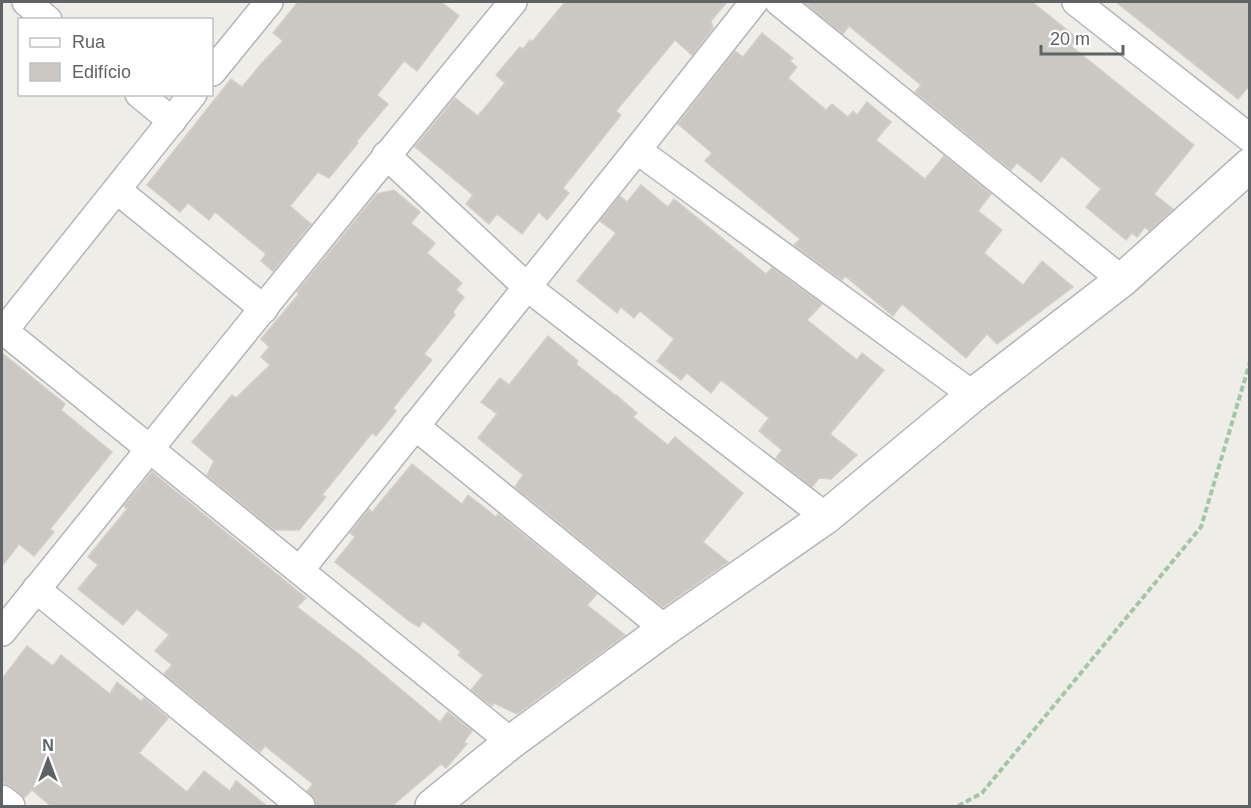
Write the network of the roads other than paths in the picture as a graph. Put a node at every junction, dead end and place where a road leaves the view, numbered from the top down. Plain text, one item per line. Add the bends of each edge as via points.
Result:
1 (26, 2) edge
2 (269, 2) edge
3 (513, 2) edge
4 (754, 2) edge
5 (779, 2) edge
6 (1076, 2) edge
7 (46, 18) edge
8 (213, 71) edge
9 (141, 96) edge
10 (191, 96) edge
11 (172, 121) junction
12 (1250, 138) edge
13 (637, 150) junction
14 (386, 155) junction
15 (1250, 165) edge
16 (117, 190) junction
17 (1122, 280) junction
18 (527, 287) junction
19 (264, 309) junction
20 (2, 331) edge
21 (973, 395) junction
22 (415, 426) junction
23 (151, 448) junction
24 (826, 517) junction
25 (300, 570) junction
26 (36, 589) junction
27 (665, 629) junction
28 (2, 632) edge
29 (511, 742) junction
30 (2, 799) edge
31 (11, 807) edge
32 (301, 807) edge
33 (432, 807) edge

1 - 7 street
2 - 8 street
3 - 14 street
4 - 13 street
5 - 17 street
6 - 12 street
9 - 11 street
10 - 11 street
11 - 16 street
13 - 18 street
13 - 21 street
14 - 18 street
14 - 19 street
15 - 17 street
16 - 19 street
16 - 20 street
17 - 21 street
18 - 22 street
18 - 24 street
19 - 23 street
20 - 23 street
21 - 24 street
22 - 25 street
22 - 27 street
23 - 25 street
23 - 26 street
24 - 27 street
25 - 29 street
26 - 28 street
26 - 32 street
27 - 29 street
29 - 33 street
30 - 31 street

